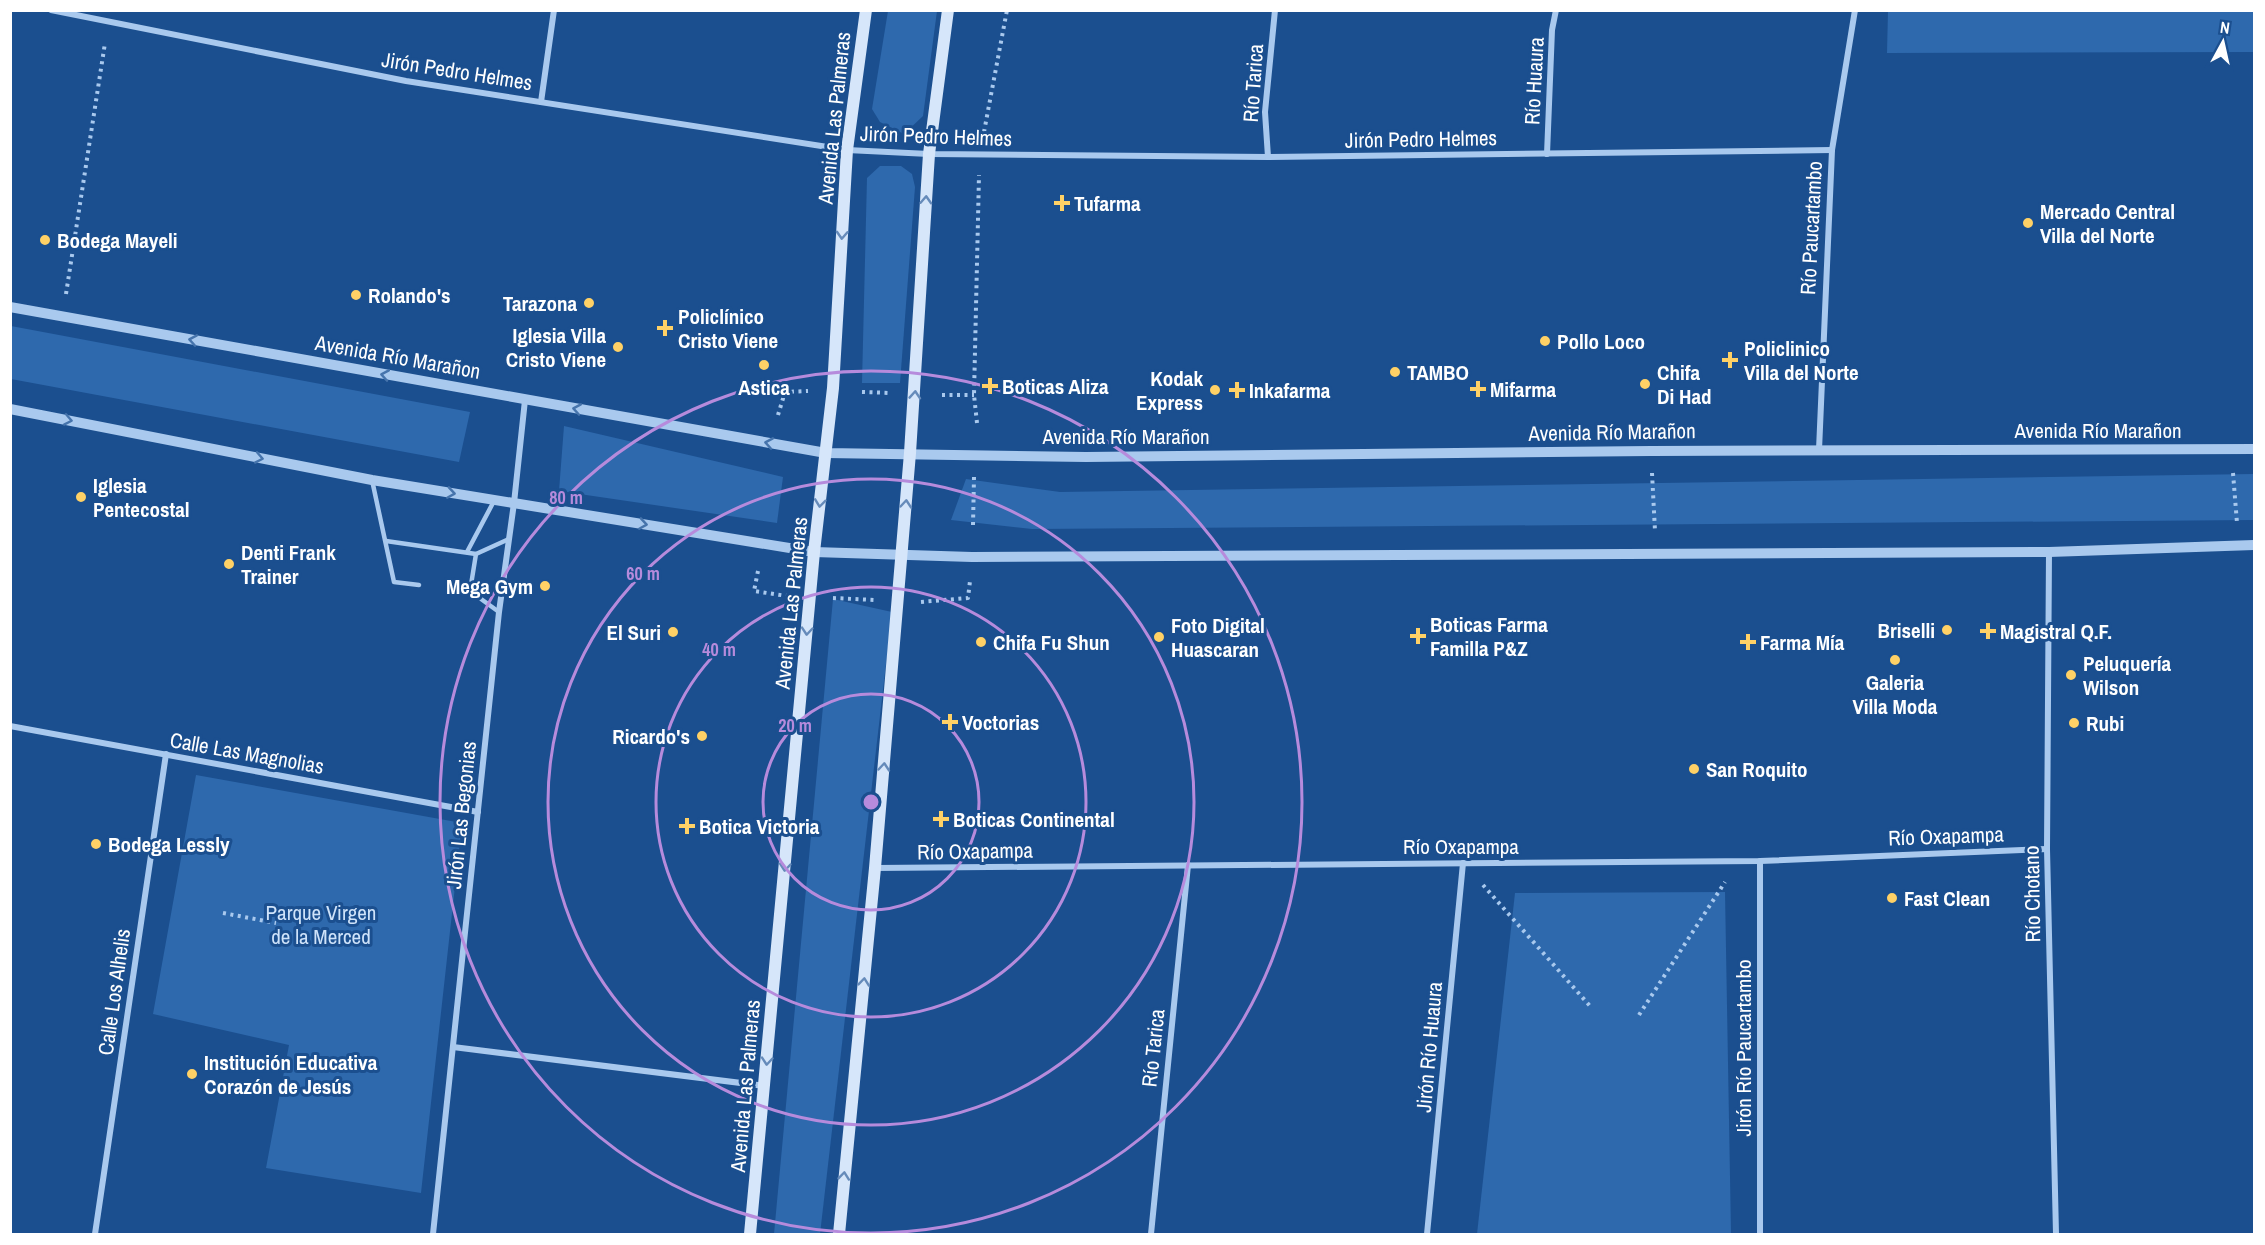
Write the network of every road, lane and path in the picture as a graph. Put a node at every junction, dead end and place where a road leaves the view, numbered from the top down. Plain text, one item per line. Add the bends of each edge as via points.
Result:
1 (51, 10) edge
2 (554, 10) edge
3 (866, 10) edge
4 (948, 10) edge
5 (1007, 10) edge
6 (1275, 10) edge
7 (1556, 10) edge
8 (1855, 10) edge
9 (108, 22) junction
10 (541, 102) junction
11 (846, 150) junction
12 (1832, 150) junction
13 (929, 154) junction
14 (980, 154) junction
15 (1547, 154) junction
16 (1268, 157) junction
17 (10, 308) edge
18 (63, 317) junction
19 (808, 391) dead end
20 (862, 392) dead end
21 (899, 393) dead end
22 (942, 395) dead end
23 (974, 395) junction
24 (525, 400) junction
25 (10, 409) edge
26 (778, 415) dead end
27 (977, 423) dead end
28 (2231, 449) junction
29 (2254, 449) edge
30 (1819, 450) junction
31 (1651, 451) junction
32 (826, 453) junction
33 (910, 453) junction
34 (974, 475) dead end
35 (372, 480) junction
36 (494, 500) junction
37 (514, 503) junction
38 (973, 525) dead end
39 (509, 539) junction
40 (386, 541) junction
41 (2238, 545) junction
42 (2254, 545) edge
43 (467, 552) junction
44 (814, 552) junction
45 (2049, 552) junction
46 (1656, 553) junction
47 (476, 554) junction
48 (902, 555) junction
49 (758, 571) dead end
50 (970, 577) dead end
51 (419, 585) dead end
52 (451, 589) dead end
53 (470, 591) junction
54 (789, 596) dead end
55 (830, 598) dead end
56 (881, 601) dead end
57 (920, 602) dead end
58 (499, 612) junction
59 (10, 726) edge
60 (166, 754) junction
61 (478, 812) junction
62 (2047, 849) junction
63 (1740, 860) junction
64 (1760, 861) junction
65 (1463, 863) junction
66 (1188, 865) junction
67 (875, 868) junction
68 (223, 913) dead end
69 (276, 923) dead end
70 (1590, 1006) dead end
71 (1639, 1015) dead end
72 (453, 1047) junction
73 (765, 1086) junction
74 (95, 1234) edge
75 (433, 1234) edge
76 (750, 1234) edge
77 (839, 1234) edge
78 (1151, 1234) edge
79 (1427, 1234) edge
80 (1760, 1234) edge
81 (2056, 1234) edge

1 - 9 street, Jirón Pedro Helmes
2 - 10 street
3 - 11 main road, Avenida Las Palmeras
4 - 13 main road
5 - 14 path
6 - 16 street, Río Tarica via 1265,112
7 - 15 street, Río Huaura
8 - 12 street, Río Paucartambo
9 - 10 street, Jirón Pedro Helmes via 406,81
9 - 18 path
10 - 11 street, Jirón Pedro Helmes
11 - 13 street, Jirón Pedro Helmes
11 -> 32 main road, Avenida Las Palmeras
12 - 15 street, Jirón Pedro Helmes
12 - 30 street, Río Paucartambo
13 - 14 street, Jirón Pedro Helmes
33 -> 13 main road
14 - 16 street, Jirón Pedro Helmes
14 - 23 path
15 - 16 street, Jirón Pedro Helmes
17 - 18 street, Avenida Río Marañon
24 -> 18 street, Avenida Río Marañon
19 - 26 path via 785,392
20 - 21 path
22 - 23 path
23 - 27 path
32 -> 24 street, Avenida Río Marañon
24 - 37 street, Jirón Las Begonias
25 -> 35 street
28 - 29 street, Avenida Río Marañon
28 - 30 street, Avenida Río Marañon
28 - 41 path
30 - 31 street, Avenida Río Marañon
31 - 33 street, Avenida Río Marañon via 1086,457
31 - 46 path
32 - 33 street, Avenida Río Marañon
32 -> 44 main road, Avenida Las Palmeras
48 -> 33 main road
34 - 38 path
35 -> 36 street
35 - 40 lane
36 - 37 street
36 - 43 lane
37 - 39 street, Jirón Las Begonias
37 -> 44 street
39 - 47 lane
39 - 58 street, Jirón Las Begonias
40 - 43 lane
40 - 51 lane via 394,582
41 - 42 street
41 - 45 street
43 - 47 lane
44 - 48 street
44 -> 73 main road, Avenida Las Palmeras
45 - 46 street
45 - 62 street, Río Chotano
46 - 48 street
47 - 53 lane
67 -> 48 main road
49 - 54 path via 754,591
50 - 57 path via 968,598
52 - 53 lane
53 - 58 lane
55 - 56 path
58 - 61 street, Jirón Las Begonias
59 - 60 street, Calle Las Magnolias
60 - 61 street, Calle Las Magnolias
60 - 74 street, Calle Los Alhelis
61 - 72 street, Jirón Las Begonias
62 - 64 street, Río Oxapampa
62 - 81 street, Río Chotano
63 - 64 street, Río Oxapampa
63 - 65 street, Río Oxapampa
63 - 71 path
64 - 80 street, Jirón Río Paucartambo
65 - 66 street, Río Oxapampa
65 - 70 path
65 - 79 street, Jirón Río Huaura
66 - 67 street, Río Oxapampa
66 - 78 street, Río Tarica
77 -> 67 main road
68 - 69 path
72 - 73 street
72 - 75 street, Jirón Las Begonias
73 - 76 main road, Avenida Las Palmeras

